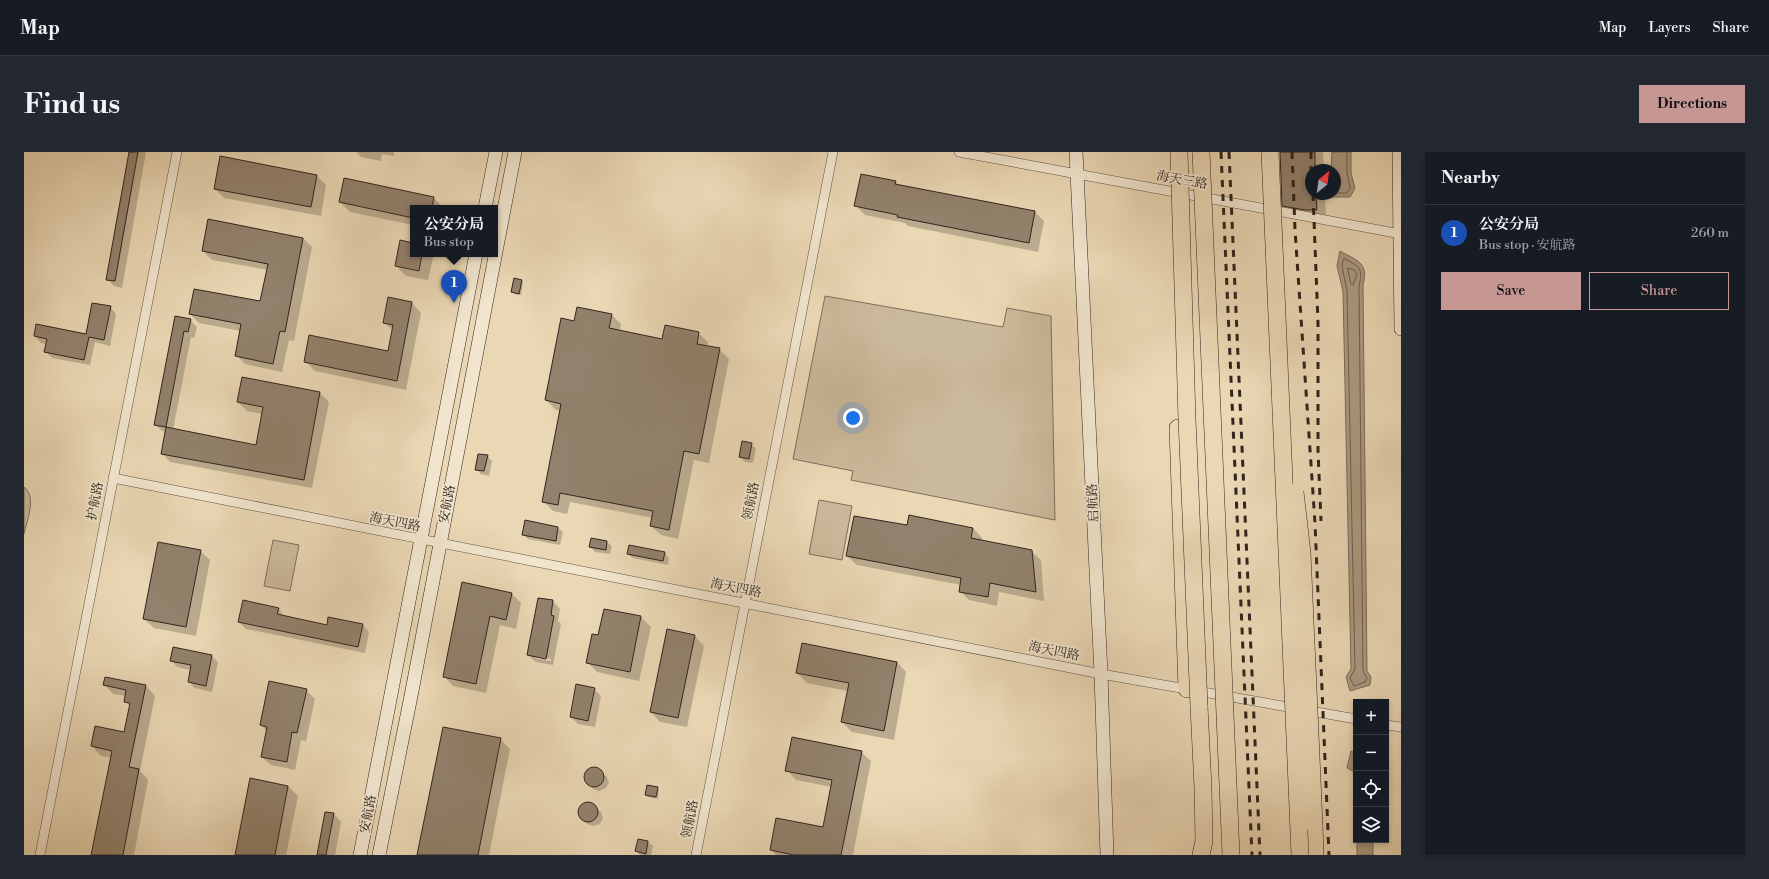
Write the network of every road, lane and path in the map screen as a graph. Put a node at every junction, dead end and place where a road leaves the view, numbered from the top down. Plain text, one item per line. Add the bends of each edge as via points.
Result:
1 (177, 152) edge
2 (496, 152) edge
3 (515, 152) edge
4 (833, 152) edge
5 (959, 152) edge
6 (1076, 152) edge
7 (1179, 152) edge
8 (1201, 152) edge
9 (1270, 152) edge
10 (1399, 152) edge
11 (1077, 174) junction
12 (486, 205) edge
13 (1400, 234) edge
14 (1182, 240) junction
15 (498, 241) edge
16 (475, 257) edge
17 (495, 257) edge
18 (1401, 329) edge
19 (1281, 413) junction
20 (113, 478) junction
21 (421, 540) junction
22 (440, 544) junction
23 (744, 603) junction
24 (1101, 674) junction
25 (1187, 689) junction
26 (1353, 718) edge
27 (1389, 725) edge
28 (1401, 727) edge
29 (40, 855) edge
30 (360, 855) edge
31 (378, 855) edge
32 (696, 855) edge
33 (1107, 855) edge
34 (1201, 855) edge
35 (1232, 855) edge
36 (1300, 855) edge
37 (1315, 855) edge

1 - 20 street, 护航路
2 - 12 street
3 - 15 street, 安航路
4 - 23 street, 领航路
5 - 11 street, 海天三路
6 - 11 street, 启航路
7 - 14 highway, bridge
8 - 35 highway, bridge
9 - 19 highway, bridge
10 - 13 street
11 - 13 street, 海天三路
11 - 24 street, 启航路
13 - 18 street
14 - 25 highway, bridge via 1173,282
14 - 34 highway, bridge via 1203,788 1204,841
16 - 21 street, 安航路
17 - 22 street, 安航路
19 - 36 highway, bridge
19 - 37 highway, bridge via 1293,473 1302,552
20 - 21 street, 海天四路
20 - 29 street, 护航路
21 - 22 street, 海天四路
21 - 30 street, 安航路
22 - 23 street, 海天四路
22 - 31 street, 安航路
23 - 24 street, 海天四路
23 - 32 street, 领航路
24 - 25 street, 海天四路
24 - 33 street, 启航路
25 - 26 street, 海天四路
27 - 28 street

